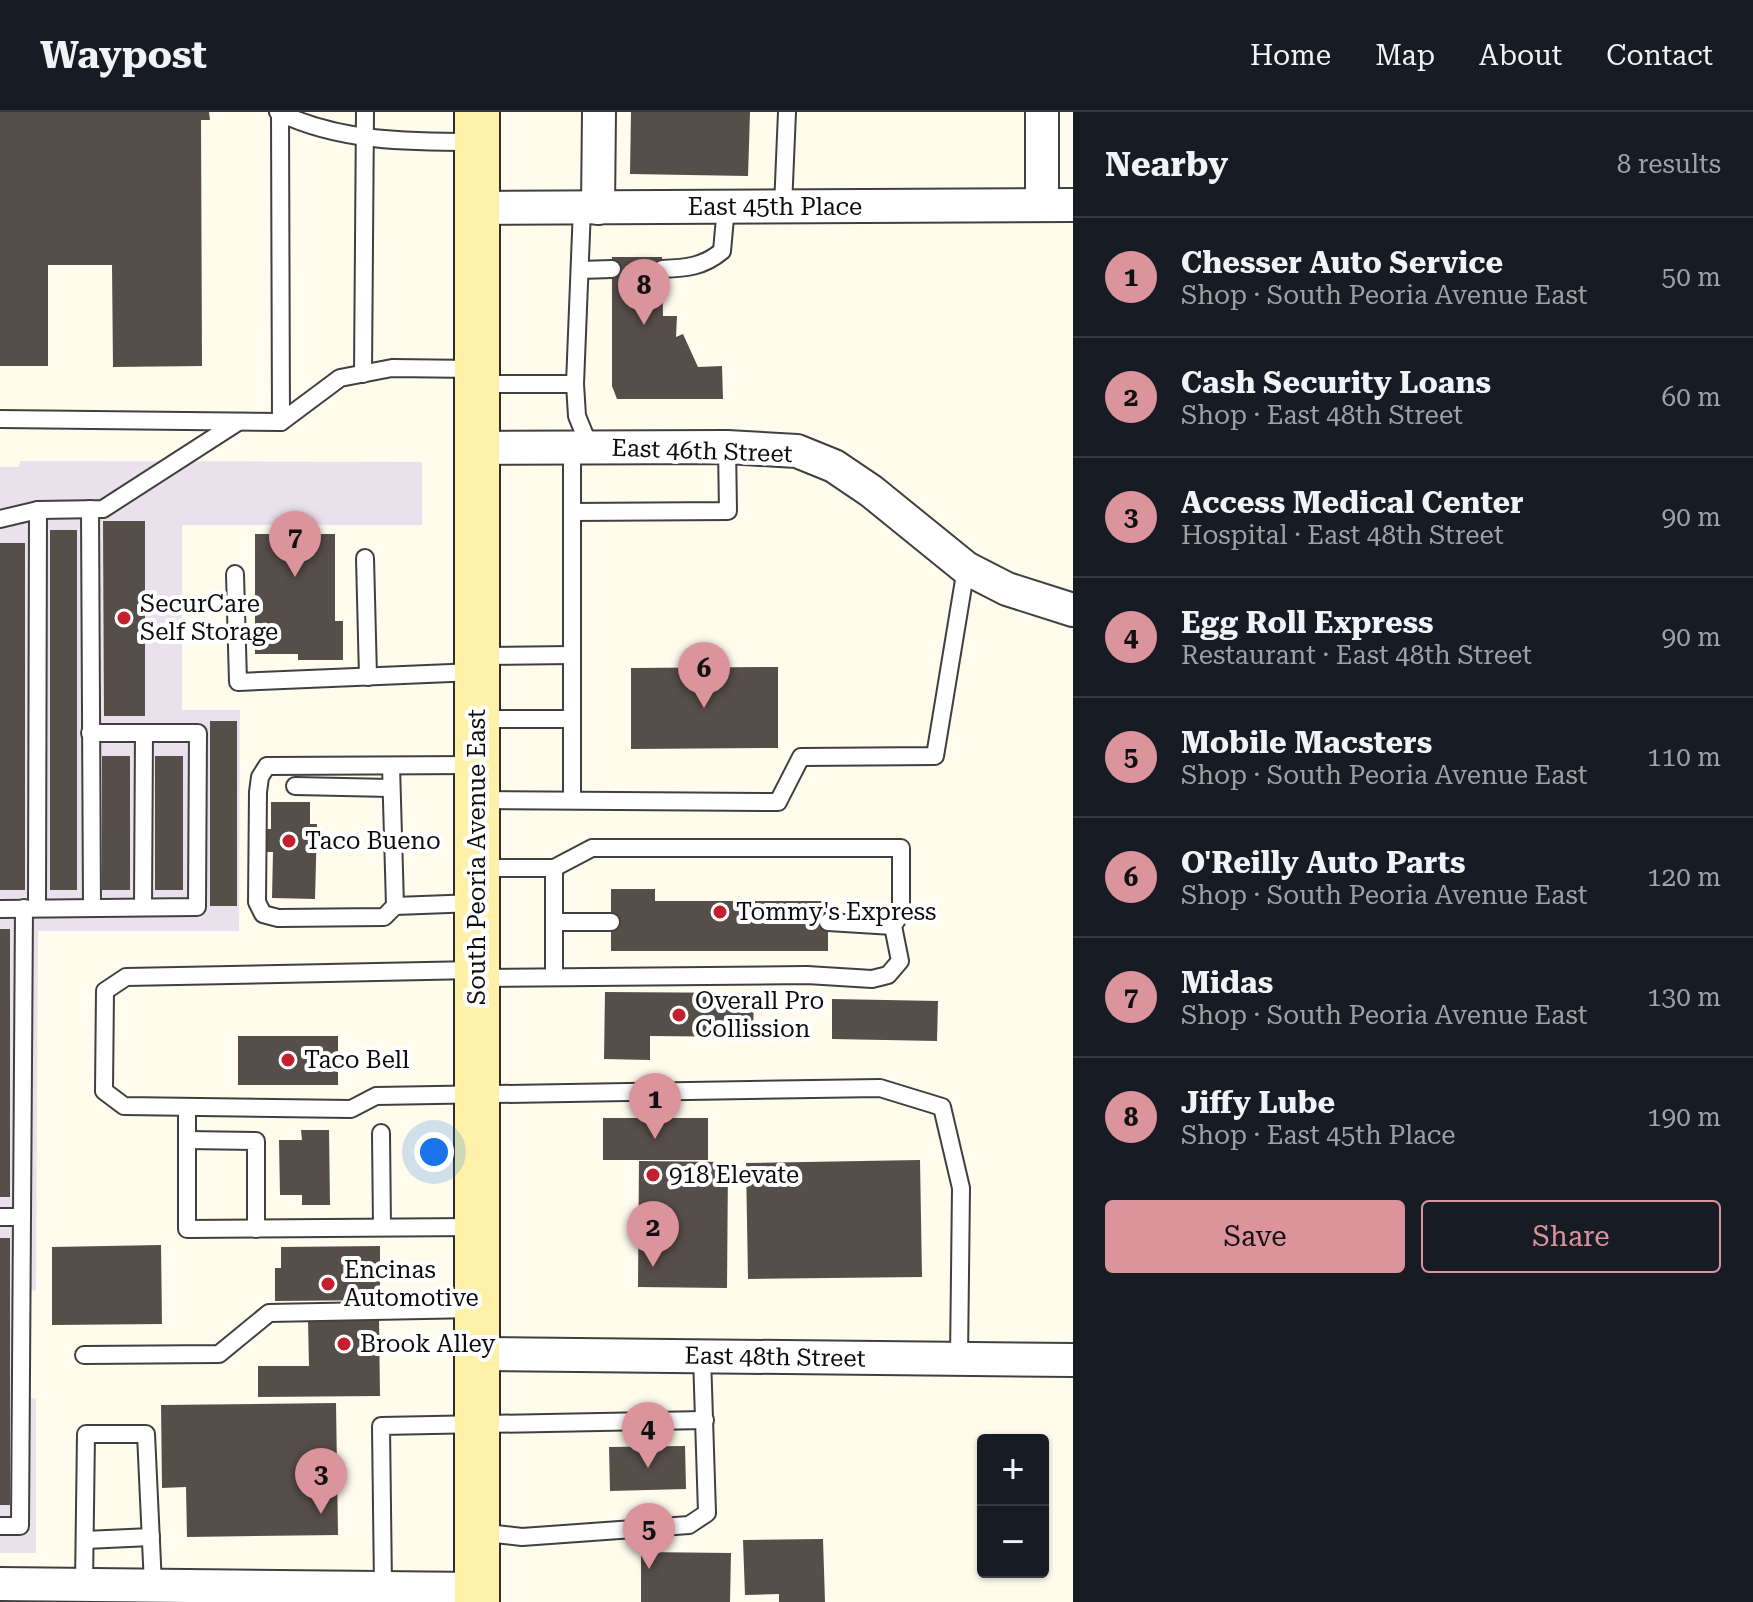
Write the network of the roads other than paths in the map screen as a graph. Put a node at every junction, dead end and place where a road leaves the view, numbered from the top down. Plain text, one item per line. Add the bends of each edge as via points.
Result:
1 (279, 112) edge
2 (365, 112) edge
3 (599, 112) edge
4 (787, 112) edge
5 (1042, 112) edge
6 (477, 127) edge
7 (366, 137) junction
8 (1058, 205) edge
9 (726, 207) junction
10 (783, 207) junction
11 (477, 208) junction
12 (590, 208) junction
13 (612, 269) dead end
14 (662, 269) dead end
15 (580, 270) junction
16 (363, 374) junction
17 (476, 377) junction
18 (575, 384) junction
19 (0, 419) edge
20 (240, 421) junction
21 (281, 422) junction
22 (727, 447) junction
23 (476, 448) junction
24 (581, 448) junction
25 (90, 509) junction
26 (38, 510) junction
27 (572, 512) junction
28 (0, 519) edge
29 (365, 558) dead end
30 (966, 568) junction
31 (235, 574) dead end
32 (1073, 610) edge
33 (572, 655) junction
34 (476, 664) junction
35 (368, 677) junction
36 (477, 719) junction
37 (572, 719) junction
38 (90, 733) junction
39 (144, 733) junction
40 (391, 766) junction
41 (477, 782) junction
42 (295, 786) dead end
43 (391, 788) junction
44 (572, 800) junction
45 (554, 868) junction
46 (477, 886) junction
47 (395, 906) junction
48 (143, 907) junction
49 (30, 908) junction
50 (92, 908) junction
51 (0, 909) edge
52 (897, 919) junction
53 (554, 922) junction
54 (611, 922) dead end
55 (828, 922) dead end
56 (477, 974) junction
57 (554, 977) junction
58 (477, 1094) junction
59 (187, 1107) junction
60 (381, 1133) dead end
61 (187, 1140) junction
62 (0, 1217) edge
63 (22, 1217) junction
64 (382, 1227) junction
65 (477, 1227) junction
66 (256, 1229) junction
67 (477, 1309) junction
68 (477, 1354) junction
69 (84, 1355) dead end
70 (702, 1356) junction
71 (959, 1359) junction
72 (1073, 1360) edge
73 (705, 1420) junction
74 (477, 1425) junction
75 (0, 1526) edge
76 (477, 1532) junction
77 (151, 1537) junction
78 (85, 1540) junction
79 (0, 1584) edge
80 (153, 1585) junction
81 (383, 1587) junction
82 (67, 1590) edge
83 (477, 1596) edge

1 - 7 lane via 309,127
1 - 21 lane
2 - 7 lane
3 - 12 street
4 - 10 lane
5 - 8 street
6 - 7 lane via 415,142
6 - 11 main road, South Peoria Avenue East
7 - 16 lane
8 - 10 street, East 45th Place
9 - 10 street, East 45th Place
9 - 12 street, East 45th Place
9 - 14 lane via 722,251 690,268
11 - 12 street, East 45th Place
11 - 17 main road, South Peoria Avenue East
12 - 15 lane
13 - 15 lane
15 - 18 lane
16 - 17 lane via 392,368
16 - 21 lane via 340,378
17 - 18 lane
17 - 23 main road, South Peoria Avenue East
18 - 24 lane
19 - 20 lane
20 - 21 lane
20 - 25 lane via 136,490 103,509
22 - 24 street, East 46th Street
22 - 27 lane via 728,511
22 - 30 street, East 46th Street via 797,451 834,466
23 - 24 street, East 46th Street
23 - 34 main road, South Peoria Avenue East
24 - 27 lane
25 - 26 lane
25 - 38 lane
26 - 28 lane
26 - 49 lane
27 - 33 lane
29 - 35 lane
30 - 32 street, East 46th Street via 1007,589
30 - 44 lane via 935,756 801,757 778,802
31 - 35 lane via 238,682
33 - 34 lane
33 - 37 lane
34 - 35 lane
34 - 36 main road, South Peoria Avenue East
36 - 37 lane
36 - 41 main road, South Peoria Avenue East
37 - 44 lane
38 - 39 lane
38 - 50 lane
39 - 48 lane
39 - 48 lane via 198,733 197,907
40 - 41 lane
40 - 43 lane
40 - 47 lane via 267,766 258,792 257,902 263,914 278,918 384,917
41 - 44 lane
41 - 46 main road, South Peoria Avenue East
42 - 43 lane
43 - 47 lane
45 - 46 lane
45 - 52 lane via 592,848 901,848
45 - 53 lane
46 - 47 lane
46 - 56 main road, South Peoria Avenue East
48 - 50 lane
49 - 50 lane
49 - 51 lane
49 - 63 lane
52 - 55 lane
52 - 57 lane via 900,961 888,975 872,979
53 - 54 lane
53 - 57 lane
56 - 57 lane
56 - 58 main road, South Peoria Avenue East
56 - 59 lane via 126,977 105,991 104,1091 124,1106
58 - 59 lane via 376,1096 351,1109
58 - 65 main road, South Peoria Avenue East
58 - 71 lane via 880,1088 942,1107 961,1188
59 - 61 lane
60 - 64 lane
61 - 66 lane via 256,1141
61 - 66 lane via 187,1229
62 - 63 lane
63 - 75 lane via 20,1526
64 - 65 lane
64 - 66 lane
65 - 67 main road, South Peoria Avenue East
67 - 68 main road, South Peoria Avenue East
67 - 69 lane via 269,1313 219,1354
68 - 70 street, East 48th Street
68 - 74 main road, South Peoria Avenue East
70 - 71 street, East 48th Street
70 - 73 lane
71 - 72 street, East 48th Street
73 - 74 lane
73 - 76 lane via 707,1513 689,1525 522,1537
74 - 76 main road, South Peoria Avenue East
74 - 81 lane via 381,1426
76 - 83 main road, South Peoria Avenue East
77 - 78 lane
77 - 78 lane via 146,1434 86,1434
77 - 80 lane
78 - 82 lane
79 - 82 street
80 - 81 street
80 - 82 street
81 - 83 street

